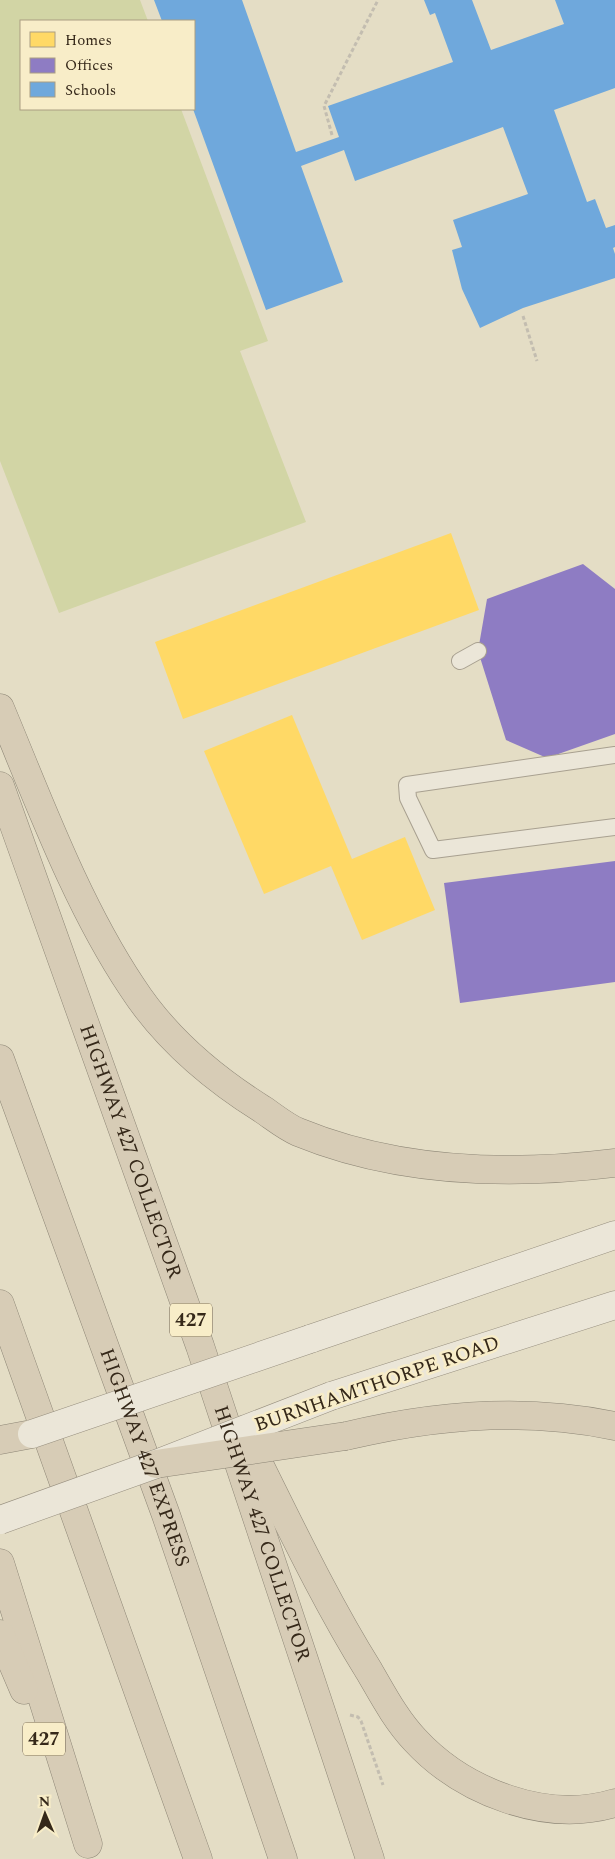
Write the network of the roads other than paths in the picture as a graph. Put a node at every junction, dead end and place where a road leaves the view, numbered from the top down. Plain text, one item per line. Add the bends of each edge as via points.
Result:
1 (478, 651) dead end
2 (460, 661) dead end
3 (0, 708) edge
4 (615, 754) edge
5 (0, 786) edge
6 (615, 827) edge
7 (0, 1059) edge
8 (615, 1163) edge
9 (615, 1235) edge
10 (0, 1304) edge
11 (615, 1305) edge
12 (200, 1346) junction
13 (615, 1426) edge
14 (32, 1434) junction
15 (0, 1440) edge
16 (0, 1448) edge
17 (156, 1464) junction
18 (0, 1520) edge
19 (0, 1563) edge
20 (0, 1634) edge
21 (615, 1804) edge
22 (91, 1851) edge
23 (198, 1859) edge
24 (283, 1859) edge
25 (370, 1859) edge

1 - 2 lane
3 - 8 highway via 58,846 111,953 169,1035 213,1076 296,1131 366,1154 458,1168 521,1170
4 - 6 lane via 407,785 408,798 434,850
5 - 12 highway, HIGHWAY 427 COLLECTOR / 427
7 - 24 highway, HIGHWAY 427 EXPRESS via 166,1515
9 - 14 main road, bridge
10 - 23 highway
11 - 17 main road, BURNHAMTHORPE ROAD, bridge via 331,1396
12 - 21 highway via 341,1627 414,1739 430,1755 466,1780 499,1796 531,1806 559,1809
12 - 25 highway, HIGHWAY 427 COLLECTOR / 427
13 - 17 highway, bridge via 554,1416 427,1421
14 - 15 highway
14 - 16 main road
17 - 18 main road, BURNHAMTHORPE ROAD, bridge
19 - 22 highway
20 - 22 highway, 427

